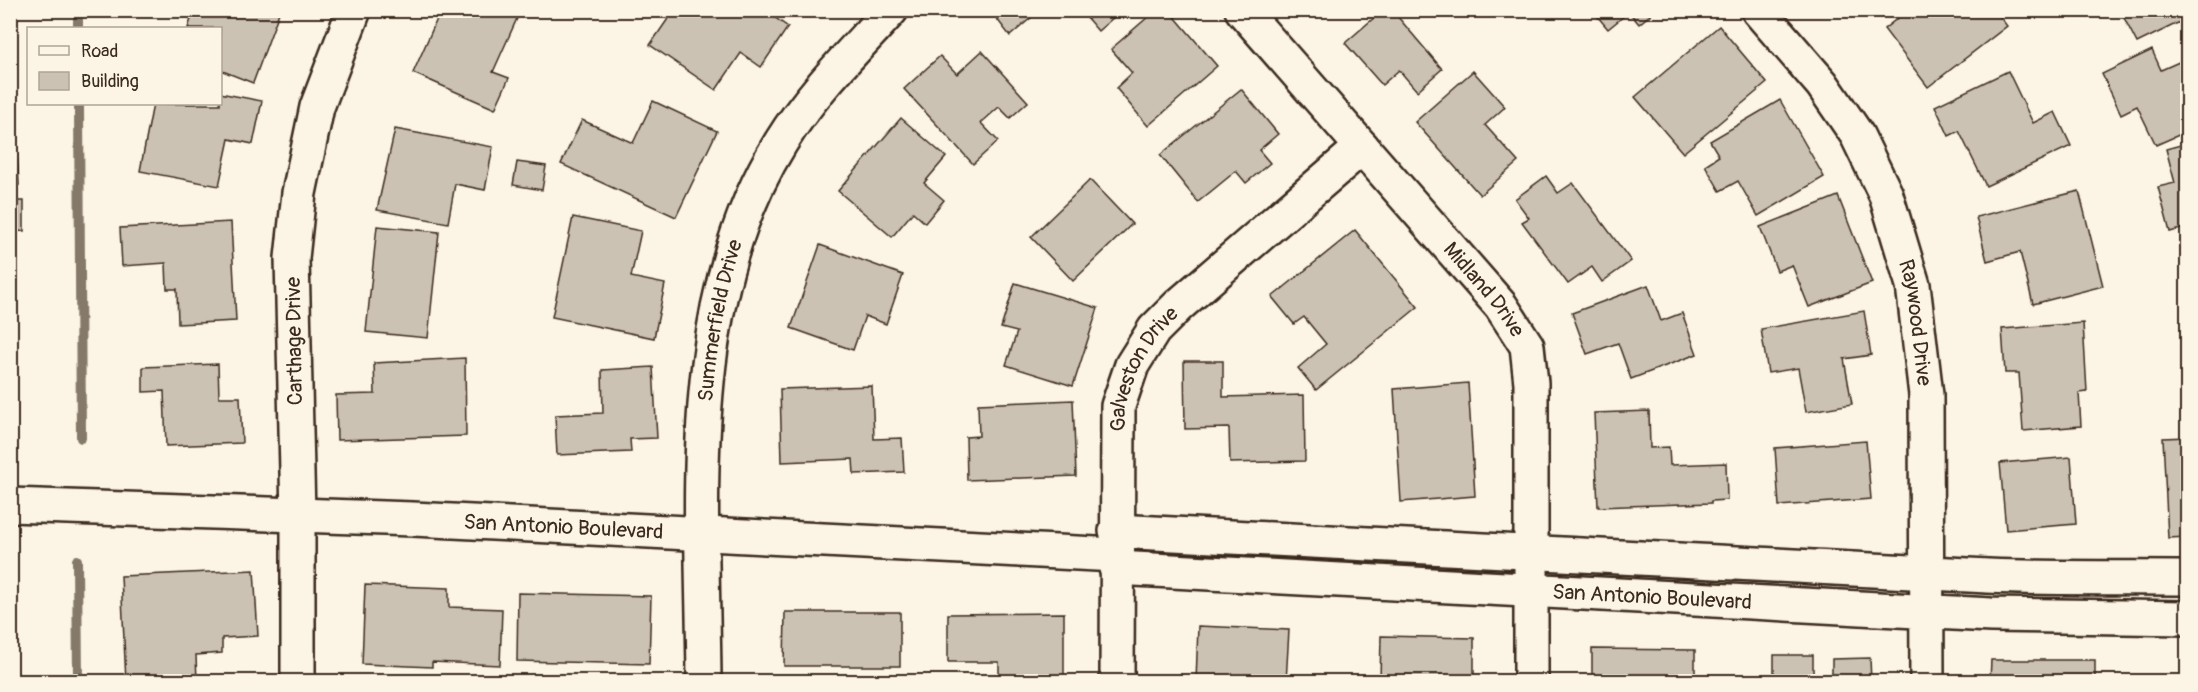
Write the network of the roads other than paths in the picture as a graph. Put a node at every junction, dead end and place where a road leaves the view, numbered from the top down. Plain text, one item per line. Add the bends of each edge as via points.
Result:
1 (354, 10) edge
2 (891, 10) edge
3 (1242, 10) edge
4 (1758, 10) edge
5 (1362, 147) junction
6 (10, 505) edge
7 (298, 515) junction
8 (703, 534) junction
9 (1116, 551) junction
10 (1531, 553) junction
11 (1927, 573) junction
12 (2187, 578) edge
13 (1531, 590) junction
14 (1927, 612) junction
15 (2187, 618) edge
16 (298, 681) edge
17 (704, 681) edge
18 (1117, 681) edge
19 (1531, 681) edge
20 (1928, 681) edge

1 - 7 street, Carthage Drive via 317,107 299,193 292,258
2 - 8 street, Summerfield Drive via 809,99 747,208 723,282 709,353
3 - 5 street, Midland Drive
4 - 11 street, Raywood Drive via 1822,84 1857,135 1886,195 1910,274 1926,395
5 - 9 street, Galveston Drive via 1179,305 1154,330 1132,365 1118,406
5 - 10 street, Midland Drive via 1501,306 1527,346 1531,383
6 - 7 street, San Antonio Boulevard
7 - 8 street, San Antonio Boulevard
7 - 16 street, Carthage Drive
8 - 9 street, San Antonio Boulevard
8 - 17 street, Summerfield Drive
9 - 10 street, San Antonio Boulevard
9 - 13 street, San Antonio Boulevard
9 - 18 street, Galveston Drive
10 - 11 street, San Antonio Boulevard
10 - 13 street, Midland Drive
11 - 12 street, San Antonio Boulevard
11 - 14 street, Raywood Drive
13 - 14 street, San Antonio Boulevard
13 - 19 street, Midland Drive
14 - 15 street, San Antonio Boulevard
14 - 20 street, Raywood Drive

